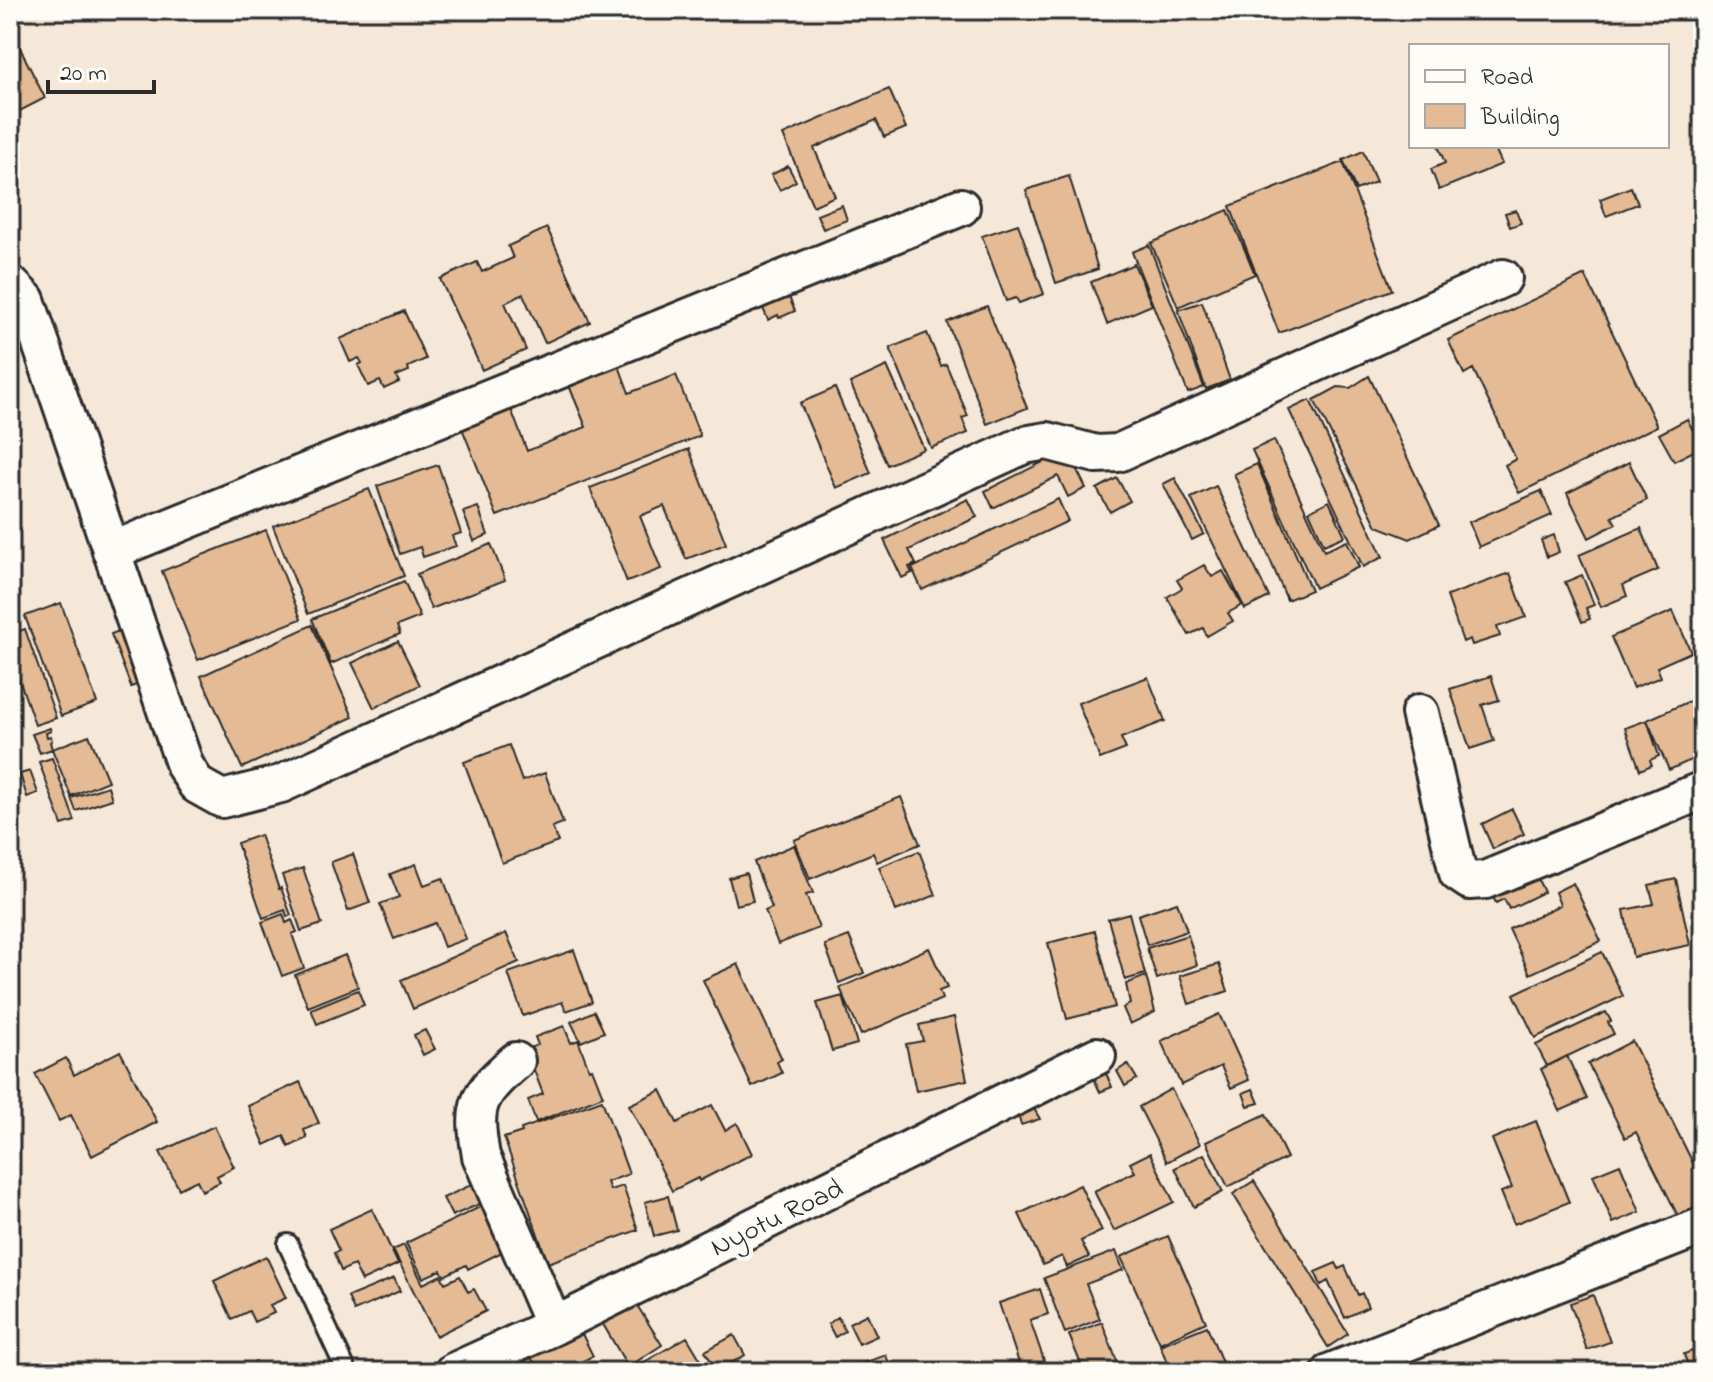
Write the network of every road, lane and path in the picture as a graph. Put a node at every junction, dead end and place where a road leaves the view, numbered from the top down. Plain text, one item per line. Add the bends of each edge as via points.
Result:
1 (961, 207) dead end
2 (1503, 278) dead end
3 (10, 284) edge
4 (111, 551) junction
5 (1420, 713) dead end
6 (1703, 790) edge
7 (1097, 1056) dead end
8 (516, 1061) dead end
9 (1703, 1226) edge
10 (288, 1244) dead end
11 (554, 1326) junction
12 (347, 1372) edge
13 (453, 1372) edge
14 (1331, 1372) edge

1 - 4 street
2 - 4 street via 1118,453 1096,454 1047,441 1024,445 281,784 222,799 197,785 185,766
3 - 4 street via 26,300
5 - 6 street via 1458,873 1470,881 1485,880
7 - 11 street, Nyotu Road
8 - 11 street via 479,1102 477,1131 481,1156
9 - 14 street
10 - 12 lane
11 - 13 street, Nyotu Road

